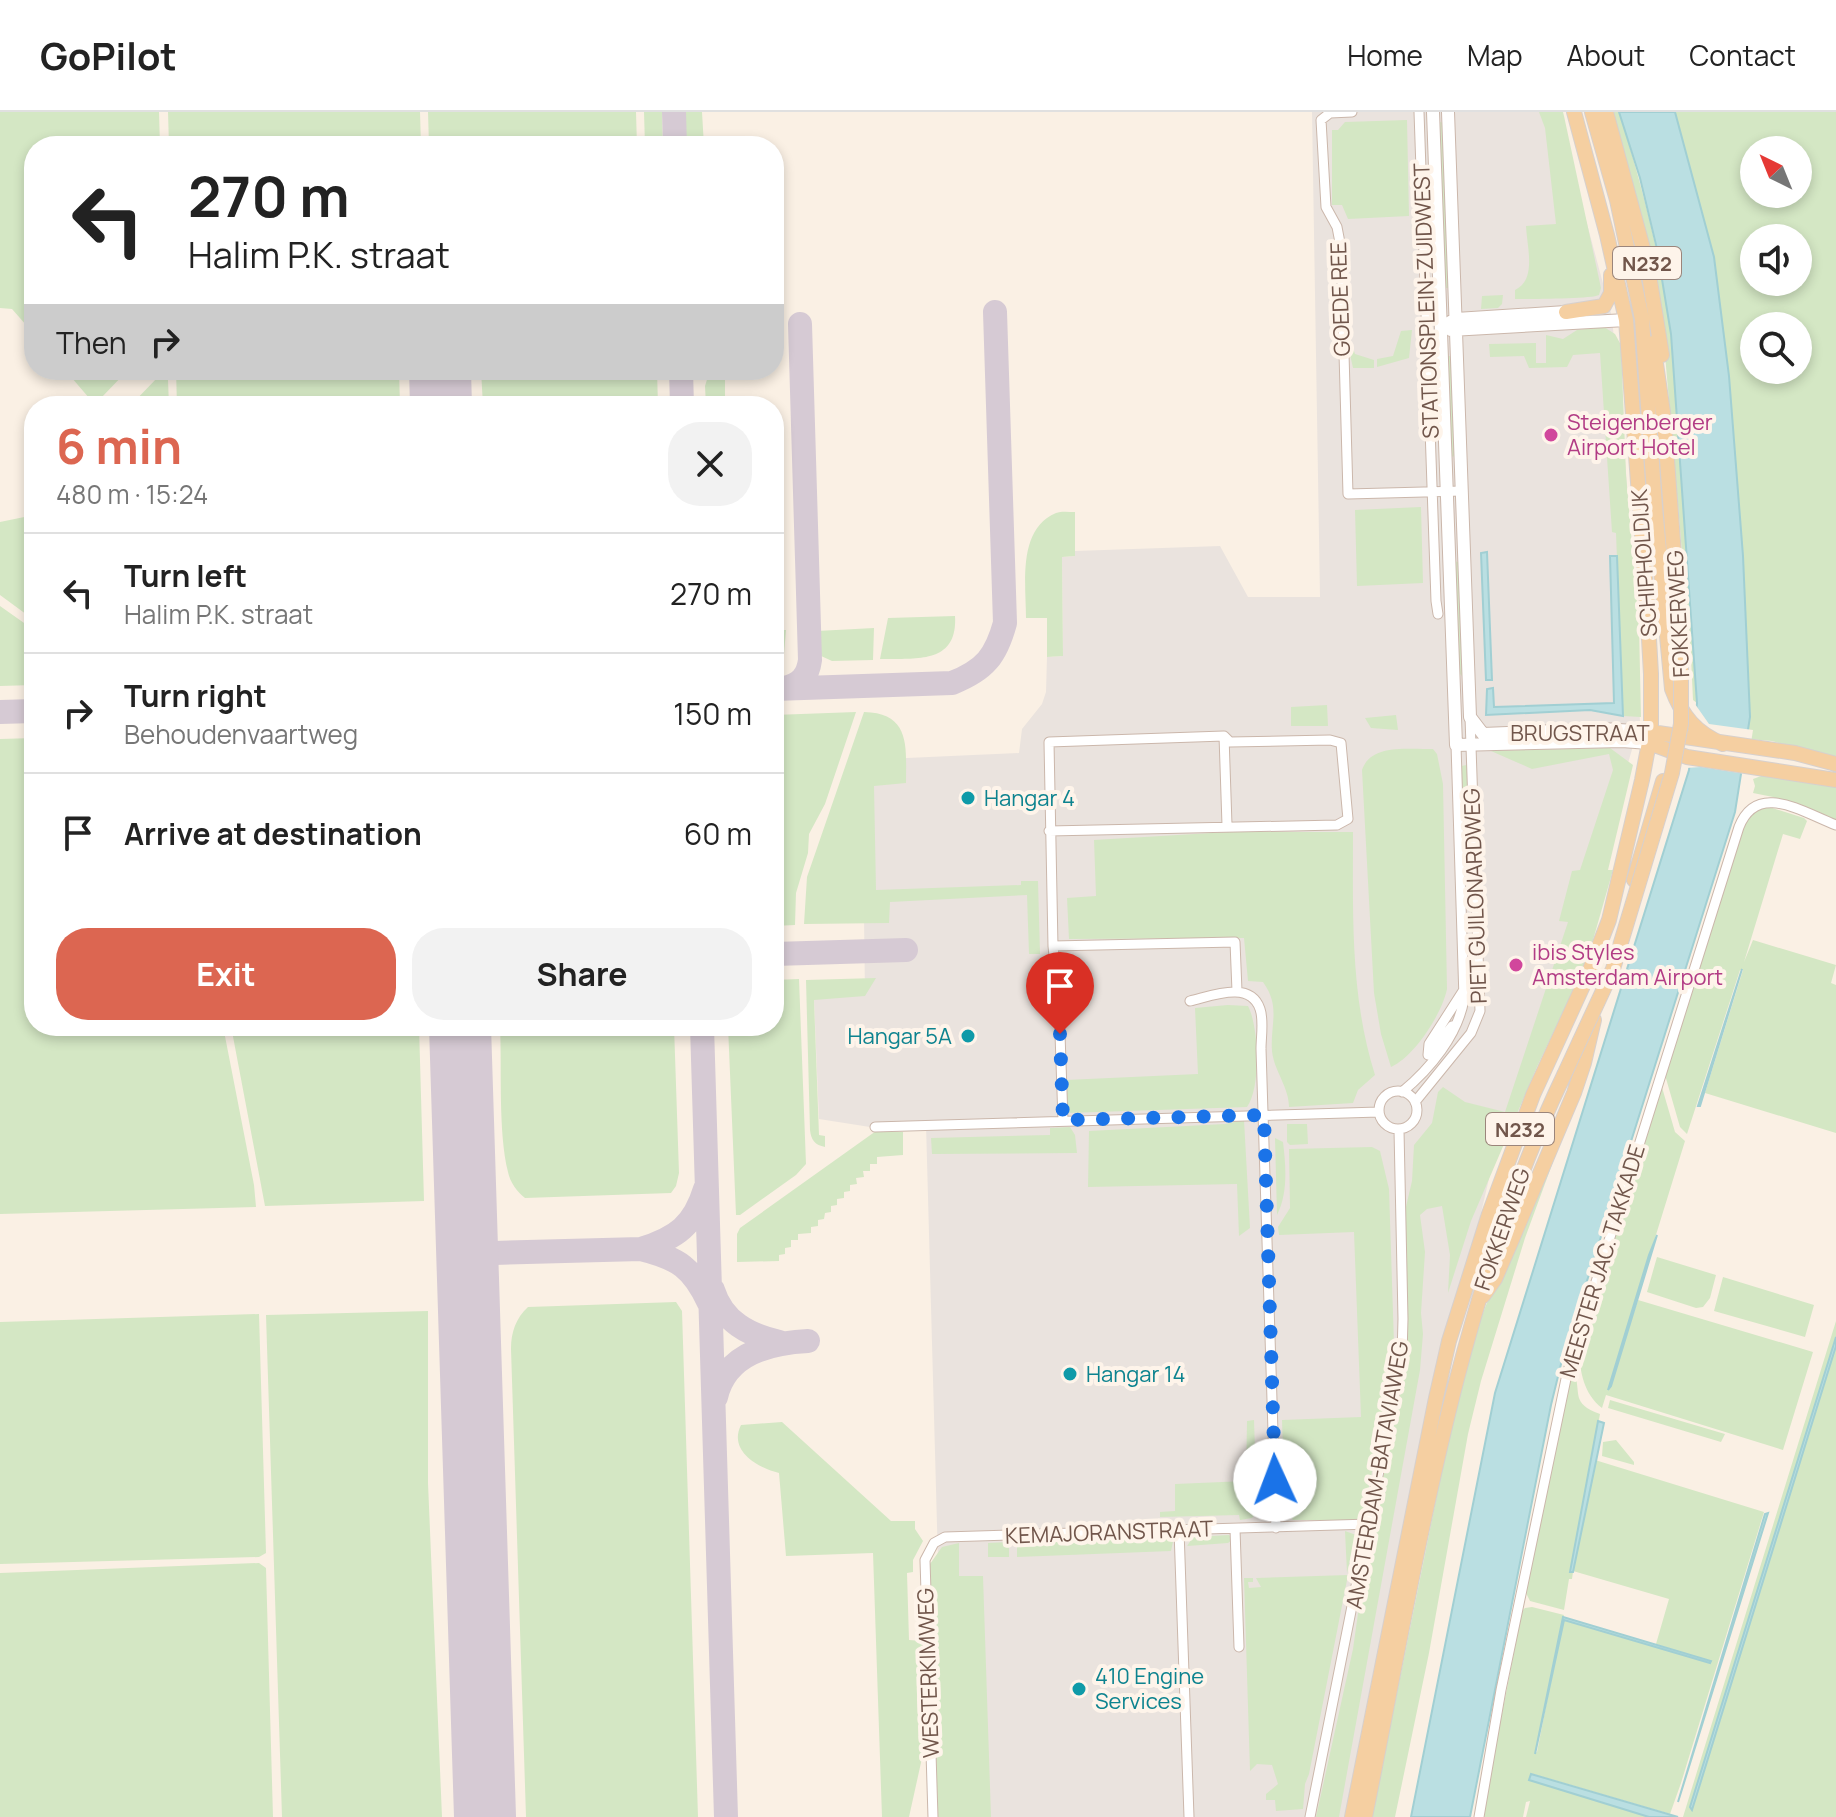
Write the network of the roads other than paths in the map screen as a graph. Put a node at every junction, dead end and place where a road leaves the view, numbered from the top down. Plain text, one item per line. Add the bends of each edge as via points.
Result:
1 (1330, 112) edge
2 (1352, 112) edge
3 (1419, 112) edge
4 (1433, 112) edge
5 (1448, 112) edge
6 (1574, 112) edge
7 (1592, 112) edge
8 (1606, 112) edge
9 (1617, 200) junction
10 (1607, 235) junction
11 (1636, 287) junction
12 (1566, 312) joint
13 (1626, 320) junction
14 (1456, 325) junction
15 (1440, 327) junction
16 (1665, 426) junction
17 (1447, 490) junction
18 (1432, 491) junction
19 (1462, 491) junction
20 (1449, 547) junction
21 (1464, 547) junction
22 (1438, 614) dead end
23 (1454, 681) junction
24 (1469, 681) junction
25 (1470, 717) junction
26 (1691, 732) junction
27 (1224, 736) junction
28 (1462, 740) junction
29 (1483, 740) junction
30 (1653, 740) junction
31 (1684, 756) junction
32 (1471, 764) junction
33 (1836, 764) edge
34 (1666, 770) junction
35 (1836, 780) edge
36 (1227, 825) junction
37 (1836, 825) edge
38 (1049, 831) junction
39 (1053, 946) junction
40 (1465, 988) junction
41 (1237, 991) junction
42 (1190, 1001) dead end
43 (1458, 1022) junction
44 (1428, 1055) junction
45 (1427, 1066) junction
46 (1402, 1092) junction
47 (1415, 1102) junction
48 (1379, 1112) junction
49 (1264, 1115) junction
50 (1063, 1120) junction
51 (875, 1127) dead end
52 (1399, 1130) junction
53 (1474, 1310) junction
54 (1370, 1524) junction
55 (1276, 1528) junction
56 (1235, 1529) junction
57 (1179, 1530) junction
58 (945, 1537) joint
59 (1239, 1647) dead end
60 (933, 1817) edge
61 (1189, 1817) edge
62 (1310, 1817) edge
63 (1352, 1817) edge
64 (1365, 1817) edge
65 (1479, 1817) edge

1 - 2 street
1 - 18 street, GOEDE REE via 1321,120 1326,207 1341,248 1348,494
3 - 18 street, STATIONSPLEIN-ZUIDWEST
4 - 15 street, STATIONSPLEIN-ZUIDWEST
5 - 14 street, STATIONSPLEIN-ZUIDWEST
6 - 10 main road, SCHIPHOLDIJK / N232
7 - 9 main road, N232
8 - 16 main road, N232 via 1653,293
9 - 11 main road, N232
9 - 16 main road, N232 via 1642,273
10 - 12 main road via 1609,300 1598,309
10 - 13 main road, SCHIPHOLDIJK / N232
11 - 13 main road
11 - 26 main road, N232 via 1671,682
12 - 14 street
13 - 14 street
13 - 30 main road, SCHIPHOLDIJK / N232
14 - 15 street
14 - 19 street, STATIONSPLEIN-ZUIDWEST
15 - 17 street, STATIONSPLEIN-ZUIDWEST
16 - 53 main road, FOKKERWEG / N232, bridge via 1681,649 1681,724 1672,773 1613,969 1521,1173
17 - 18 street
17 - 19 street
17 - 20 street, STATIONSPLEIN-ZUIDWEST
18 - 22 street, STATIONSPLEIN-ZUIDWEST
19 - 21 street, STATIONSPLEIN-ZUIDWEST
20 - 21 street
20 - 23 street, STATIONSPLEIN-ZUIDWEST
21 - 24 street, STATIONSPLEIN-ZUIDWEST
23 - 24 street
23 - 28 street, STATIONSPLEIN-ZUIDWEST
24 - 25 street, STATIONSPLEIN-ZUIDWEST
25 - 28 street, STATIONSPLEIN-ZUIDWEST
25 - 29 street
26 - 30 main road, BRUGSTRAAT
26 - 33 main road, N232 via 1723,744
27 - 36 street
27 - 36 street via 1230,742 1341,743 1348,819 1337,825
27 - 38 street via 1049,742
28 - 29 street, BRUGSTRAAT
28 - 32 street, PIET GUILONARDWEG
28 - 40 street, PIET GUILONARDWEG
29 - 30 street, BRUGSTRAAT
29 - 32 street, PIET GUILONARDWEG
30 - 31 main road, BRUGSTRAAT
30 - 34 main road, N232
30 - 63 main road, FOKKERWEG / N232 via 1609,920 1533,1095 1449,1341
31 - 34 main road via 1674,758
31 - 35 main road, BRUGSTRAAT
32 - 47 street, PIET GUILONARDWEG via 1479,1018
34 - 53 main road, N232 via 1580,1077 1495,1279
36 - 38 street
37 - 65 street, MEESTER JAC. TAKKADE via 1768,801 1748,809 1739,827 1567,1374
38 - 39 street
39 - 41 street via 1235,942
39 - 50 street
40 - 43 street, PIET GUILONARDWEG
40 - 44 street, PIET GUILONARDWEG via 1429,1044
41 - 42 street
41 - 49 street via 1254,998 1262,1011
43 - 44 street, PIET GUILONARDWEG
43 - 45 street, PIET GUILONARDWEG
44 - 45 street, PIET GUILONARDWEG
45 - 46 street, PIET GUILONARDWEG
46 - 47 street
46 - 48 street via 1383,1098
47 - 52 street via 1415,1118
48 - 49 street
48 - 52 street via 1385,1125
49 - 50 street
49 - 55 street
50 - 51 street
52 - 54 street, AMSTERDAM-BATAVIAWEG via 1402,1355
53 - 64 main road, FOKKERWEG / N232
54 - 55 street, KEMAJORANSTRAAT
54 - 62 street, AMSTERDAM-BATAVIAWEG
55 - 56 street, KEMAJORANSTRAAT
56 - 57 street, KEMAJORANSTRAAT
56 - 59 street
57 - 58 street, KEMAJORANSTRAAT
57 - 61 street
58 - 60 street, WESTERKIMWEG via 934,1543 925,1560

